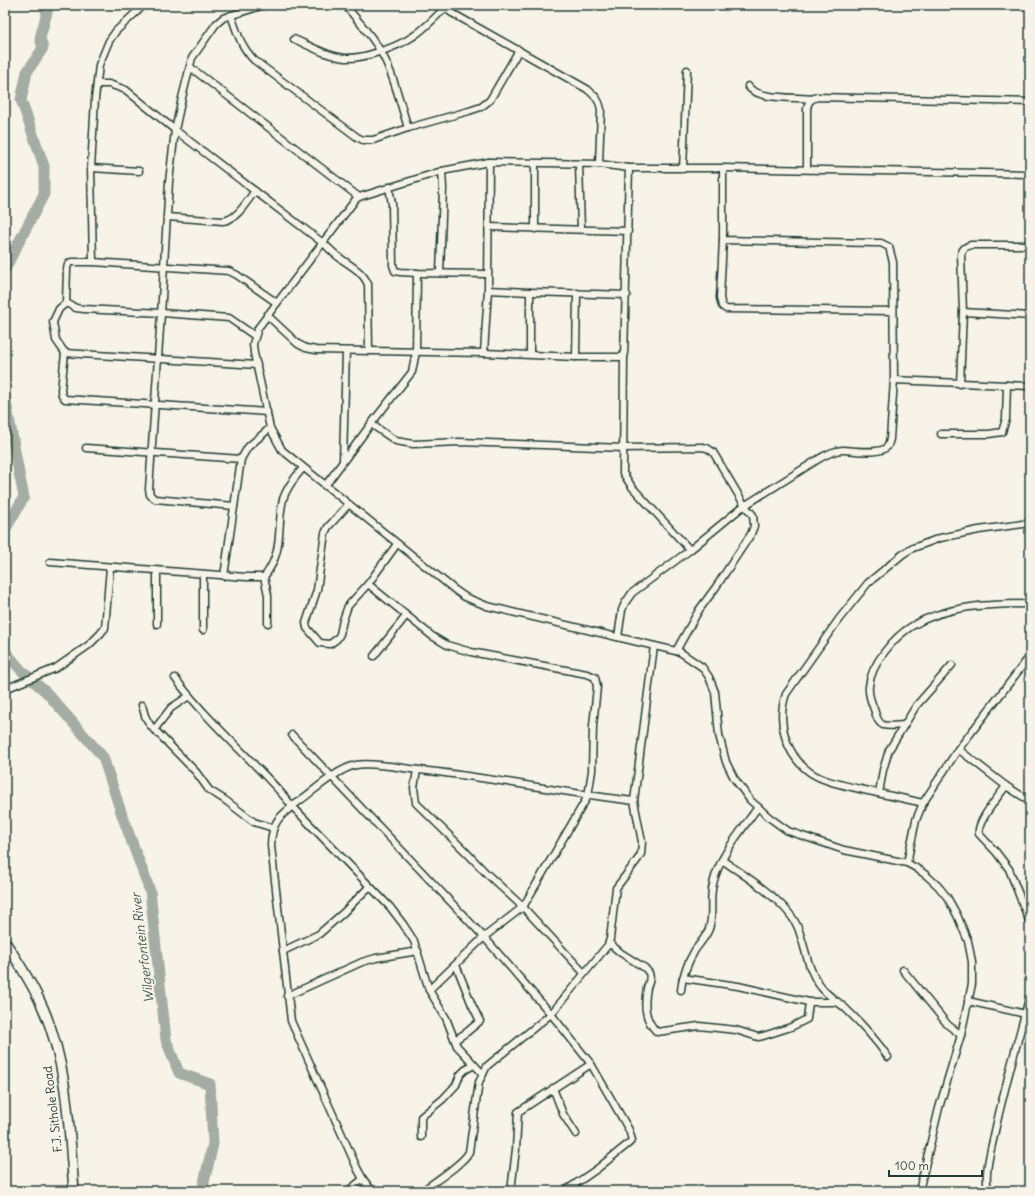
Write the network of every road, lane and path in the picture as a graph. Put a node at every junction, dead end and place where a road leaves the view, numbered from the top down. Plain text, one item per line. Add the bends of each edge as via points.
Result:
1 (144, 5) edge
2 (264, 5) edge
3 (344, 5) edge
4 (443, 7) edge
5 (231, 15) junction
6 (294, 39) dead end
7 (519, 50) junction
8 (381, 52) junction
9 (190, 67) junction
10 (687, 70) dead end
11 (96, 84) junction
12 (748, 86) dead end
13 (812, 98) junction
14 (1030, 102) edge
15 (408, 128) junction
16 (175, 130) junction
17 (489, 162) junction
18 (535, 164) junction
19 (599, 164) junction
20 (579, 165) junction
21 (91, 168) junction
22 (629, 168) junction
23 (723, 168) junction
24 (683, 169) junction
25 (807, 169) junction
26 (139, 171) dead end
27 (442, 171) junction
28 (1030, 174) edge
29 (390, 188) junction
30 (255, 191) junction
31 (359, 197) junction
32 (167, 217) junction
33 (489, 227) junction
34 (535, 229) junction
35 (581, 229) junction
36 (628, 231) junction
37 (723, 240) junction
38 (323, 243) junction
39 (1030, 245) edge
40 (93, 262) junction
41 (164, 267) junction
42 (417, 273) junction
43 (440, 273) junction
44 (487, 274) junction
45 (488, 290) junction
46 (530, 292) junction
47 (577, 293) junction
48 (627, 295) junction
49 (66, 303) junction
50 (276, 303) junction
51 (892, 312) junction
52 (963, 312) junction
53 (162, 313) junction
54 (268, 315) junction
55 (1030, 316) edge
56 (255, 336) junction
57 (346, 351) junction
58 (369, 351) junction
59 (416, 352) junction
60 (65, 353) junction
61 (484, 353) junction
62 (530, 354) junction
63 (624, 356) junction
64 (576, 357) junction
65 (158, 360) junction
66 (257, 365) junction
67 (894, 380) junction
68 (960, 384) junction
69 (1007, 385) junction
70 (1030, 386) edge
71 (155, 406) junction
72 (267, 412) junction
73 (371, 424) junction
74 (270, 428) junction
75 (940, 434) dead end
76 (86, 448) dead end
77 (624, 448) junction
78 (152, 452) junction
79 (241, 459) junction
80 (343, 461) junction
81 (303, 468) junction
82 (325, 486) junction
83 (348, 505) junction
84 (234, 506) junction
85 (745, 506) junction
86 (1030, 523) edge
87 (397, 544) junction
88 (690, 550) junction
89 (50, 562) dead end
90 (110, 567) junction
91 (157, 571) junction
92 (203, 574) junction
93 (224, 576) junction
94 (264, 577) junction
95 (368, 584) junction
96 (1030, 604) edge
97 (406, 616) junction
98 (268, 623) dead end
99 (157, 624) dead end
100 (203, 630) dead end
101 (618, 637) junction
102 (654, 646) junction
103 (676, 651) junction
104 (374, 656) dead end
105 (1030, 656) edge
106 (952, 665) dead end
107 (175, 678) dead end
108 (8, 688) edge
109 (189, 696) junction
110 (142, 705) dead end
111 (904, 725) junction
112 (154, 730) junction
113 (292, 735) dead end
114 (958, 749) junction
115 (418, 770) junction
116 (332, 777) junction
117 (1006, 786) junction
118 (879, 793) junction
119 (588, 796) junction
120 (634, 801) junction
121 (1030, 801) edge
122 (923, 803) junction
123 (292, 806) junction
124 (758, 807) junction
125 (273, 828) junction
126 (722, 860) junction
127 (907, 863) junction
128 (369, 887) junction
129 (523, 907) junction
130 (1030, 923) edge
131 (484, 937) junction
132 (5, 942) edge
133 (609, 943) junction
134 (283, 951) junction
135 (418, 951) junction
136 (456, 965) junction
137 (903, 970) dead end
138 (584, 973) junction
139 (684, 978) junction
140 (429, 990) junction
141 (681, 990) dead end
142 (1030, 995) edge
143 (287, 996) junction
144 (968, 1001) junction
145 (809, 1002) junction
146 (838, 1002) junction
147 (551, 1014) junction
148 (1027, 1014) edge
149 (961, 1035) junction
150 (455, 1040) junction
151 (888, 1057) dead end
152 (591, 1064) junction
153 (474, 1065) junction
154 (483, 1074) junction
155 (553, 1088) junction
156 (576, 1134) dead end
157 (420, 1136) dead end
158 (363, 1179) junction
159 (74, 1191) edge
160 (348, 1191) edge
161 (372, 1191) edge
162 (422, 1191) edge
163 (511, 1191) edge
164 (565, 1191) edge
165 (918, 1191) edge
166 (988, 1191) edge

1 - 11 street via 109,40 99,65
2 - 5 street
3 - 8 street
4 - 7 street
4 - 8 street via 413,37
5 - 9 street via 216,24 192,58
5 - 15 street via 243,46 250,56 357,137 368,141
6 - 8 street via 346,58
7 - 15 street via 486,104
7 - 19 street via 587,89 598,99 601,109
8 - 15 street
9 - 16 street
9 - 31 street
10 - 24 street
11 - 16 street via 109,84 126,90
11 - 21 street
12 - 13 street via 752,91 762,95
13 - 14 street
13 - 25 street via 807,109
16 - 30 street
16 - 32 street
17 - 18 street
17 - 27 street
17 - 33 street
18 - 20 street
18 - 34 street
19 - 20 street
19 - 22 street
20 - 35 street
21 - 26 street
21 - 40 street
22 - 24 street
22 - 36 street
23 - 24 street
23 - 25 street
23 - 37 street
25 - 28 street
27 - 29 street
27 - 43 street
29 - 31 street
29 - 42 street via 394,268 395,271
30 - 32 street via 230,220
30 - 38 street
31 - 38 street
32 - 41 street
33 - 34 street
33 - 44 street
34 - 35 street
35 - 36 street
36 - 48 street
37 - 51 street via 885,245 889,247 892,255
37 - 51 street via 719,290 720,301 726,309
38 - 50 street
38 - 58 street via 359,271 368,284
39 - 52 street via 966,246 961,254
40 - 41 street
40 - 49 street via 68,264
41 - 50 street via 232,272
41 - 53 street
42 - 43 street
42 - 59 street
43 - 44 street
44 - 45 street
45 - 46 street
45 - 61 street
46 - 47 street
46 - 62 street
47 - 48 street
47 - 64 street
48 - 63 street
49 - 53 street via 84,309
49 - 60 street via 59,309 53,322 56,340
50 - 54 street
51 - 67 street
52 - 55 street
52 - 68 street
53 - 56 street via 229,318
53 - 65 street
54 - 56 street
54 - 57 street via 302,347
56 - 66 street via 253,344
57 - 58 street
57 - 80 street
58 - 59 street
59 - 61 street
59 - 73 street via 412,372
60 - 65 street
60 - 71 street via 61,390 65,399
61 - 62 street
62 - 64 street
63 - 64 street
63 - 77 street
65 - 66 street
65 - 71 street
66 - 72 street
67 - 68 street
67 - 85 street via 890,439 884,450 843,450 827,454
68 - 69 street
69 - 70 street
69 - 75 street via 1006,419 1002,432
71 - 72 street
71 - 78 street
72 - 74 street
73 - 77 street via 396,440 413,444 460,442
73 - 80 street
74 - 79 street via 248,447
74 - 81 street via 282,450
76 - 78 street
77 - 85 street via 707,448 717,457
77 - 88 street via 623,469 628,481
78 - 79 street
78 - 84 street via 149,489 152,498
79 - 84 street
80 - 82 street
81 - 82 street
81 - 94 street via 287,488 283,500 277,553
82 - 83 street
83 - 87 street
83 - 95 street via 325,533 317,590 307,620 307,628 320,643 330,644 337,639 348,606
84 - 93 street
85 - 88 street
85 - 103 street via 753,514 754,526 751,534 699,610
86 - 118 street via 940,538 903,554 868,583 838,619 789,688 784,700 782,728 797,760 811,773 835,783
87 - 95 street
87 - 101 street via 455,590 476,602
88 - 101 street via 632,593 622,610
89 - 90 street
90 - 91 street
90 - 108 street via 104,628 100,634 56,668
91 - 92 street
91 - 99 street
92 - 93 street
92 - 100 street
93 - 94 street
94 - 98 street via 268,595
95 - 97 street
96 - 111 street via 941,612 911,626 896,637 873,671 869,692 878,721 883,725
97 - 104 street
97 - 119 street via 447,645 595,677 597,697
101 - 102 street
102 - 103 street
102 - 120 street
103 - 124 street via 702,667 709,677 715,692 719,735 726,762 734,778
105 - 114 street
106 - 111 street via 916,706
107 - 109 street
109 - 112 street via 171,708
109 - 123 street via 282,792
110 - 112 street via 145,716
111 - 118 street via 889,750
112 - 125 street via 196,772 209,790 254,822
113 - 116 street
114 - 117 street
114 - 122 street
115 - 116 street via 356,765
115 - 119 street via 490,778
115 - 129 street via 414,788 416,803
116 - 123 street
116 - 131 street
117 - 121 street
117 - 130 street via 978,830 1009,870
118 - 122 street
119 - 120 street
119 - 129 street
120 - 133 street via 642,842 641,854 616,888
122 - 127 street via 916,820
123 - 125 street via 281,815
123 - 128 street
124 - 126 street
124 - 127 street via 788,831 844,850
125 - 134 street via 271,846
126 - 139 street via 712,885 712,918 708,930 685,969
126 - 146 street via 775,898 793,917 799,928 808,964 818,983
127 - 144 street via 938,886 957,915 968,941 972,962 972,984
128 - 134 street via 319,934
128 - 135 street via 390,907
129 - 131 street
129 - 138 street
131 - 136 street
131 - 147 street
132 - 159 street, F.J. Sithole Road via 43,1007 63,1071
133 - 138 street
133 - 145 street via 650,973 644,1006 657,1032 699,1026 736,1030 758,1037 808,1019
134 - 143 street
135 - 140 street
135 - 143 street via 362,962
136 - 140 street
136 - 150 street via 480,1021
137 - 149 street via 948,1026
138 - 147 street
139 - 141 street
139 - 145 street via 738,986
140 - 150 street via 446,1018
142 - 148 street
143 - 158 street via 293,1028
144 - 148 street
144 - 149 street
145 - 146 street
146 - 151 street via 869,1031
147 - 152 street
147 - 154 street via 496,1058
148 - 166 street via 998,1115 987,1165
149 - 165 street
150 - 153 street
152 - 155 street
152 - 164 street via 629,1130 632,1140
153 - 154 street
153 - 157 street via 464,1070 456,1085 421,1117
154 - 162 street via 479,1082 467,1155
155 - 156 street via 563,1114
155 - 163 street via 518,1112
158 - 160 street
158 - 161 street

